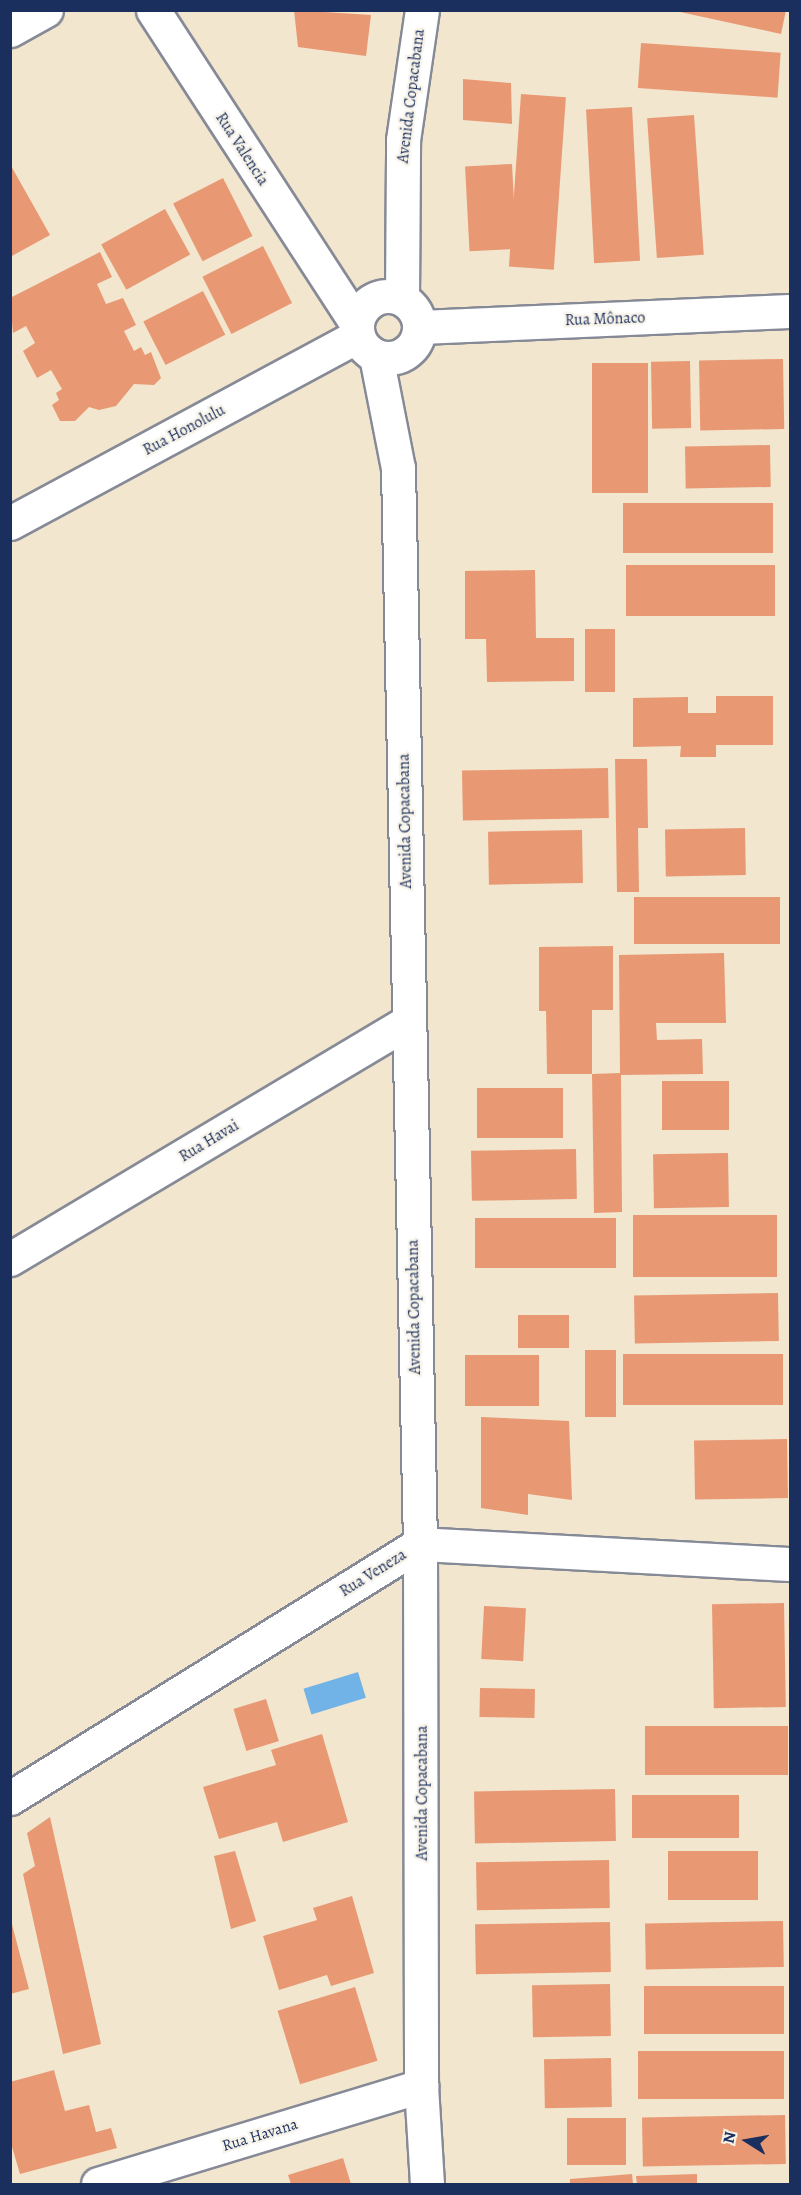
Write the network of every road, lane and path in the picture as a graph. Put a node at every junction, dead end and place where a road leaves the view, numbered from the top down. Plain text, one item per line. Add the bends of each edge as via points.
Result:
1 (46, 10) edge
2 (153, 10) edge
3 (422, 10) edge
4 (10, 30) edge
5 (790, 311) edge
6 (383, 324) junction
7 (10, 523) edge
8 (408, 1022) junction
9 (10, 1259) edge
10 (420, 1544) junction
11 (790, 1564) edge
12 (10, 1798) edge
13 (422, 2086) junction
14 (98, 2184) edge
15 (427, 2184) edge

1 - 4 street
2 - 6 street, Rua Valencia via 331,287
3 - 6 street, Avenida Copacabana via 403,140 401,219
5 - 6 street, Rua Mônaco
6 - 7 street, Rua Honolulu
6 - 8 street, Avenida Copacabana via 390,430 398,468
8 - 9 street, Rua Havai
8 - 10 street, Avenida Copacabana
10 - 11 street, Rua Veneza
10 - 12 street, Rua Veneza
10 - 13 street, Avenida Copacabana
13 - 14 street, Rua Havana
13 - 15 street, Avenida Copacabana

